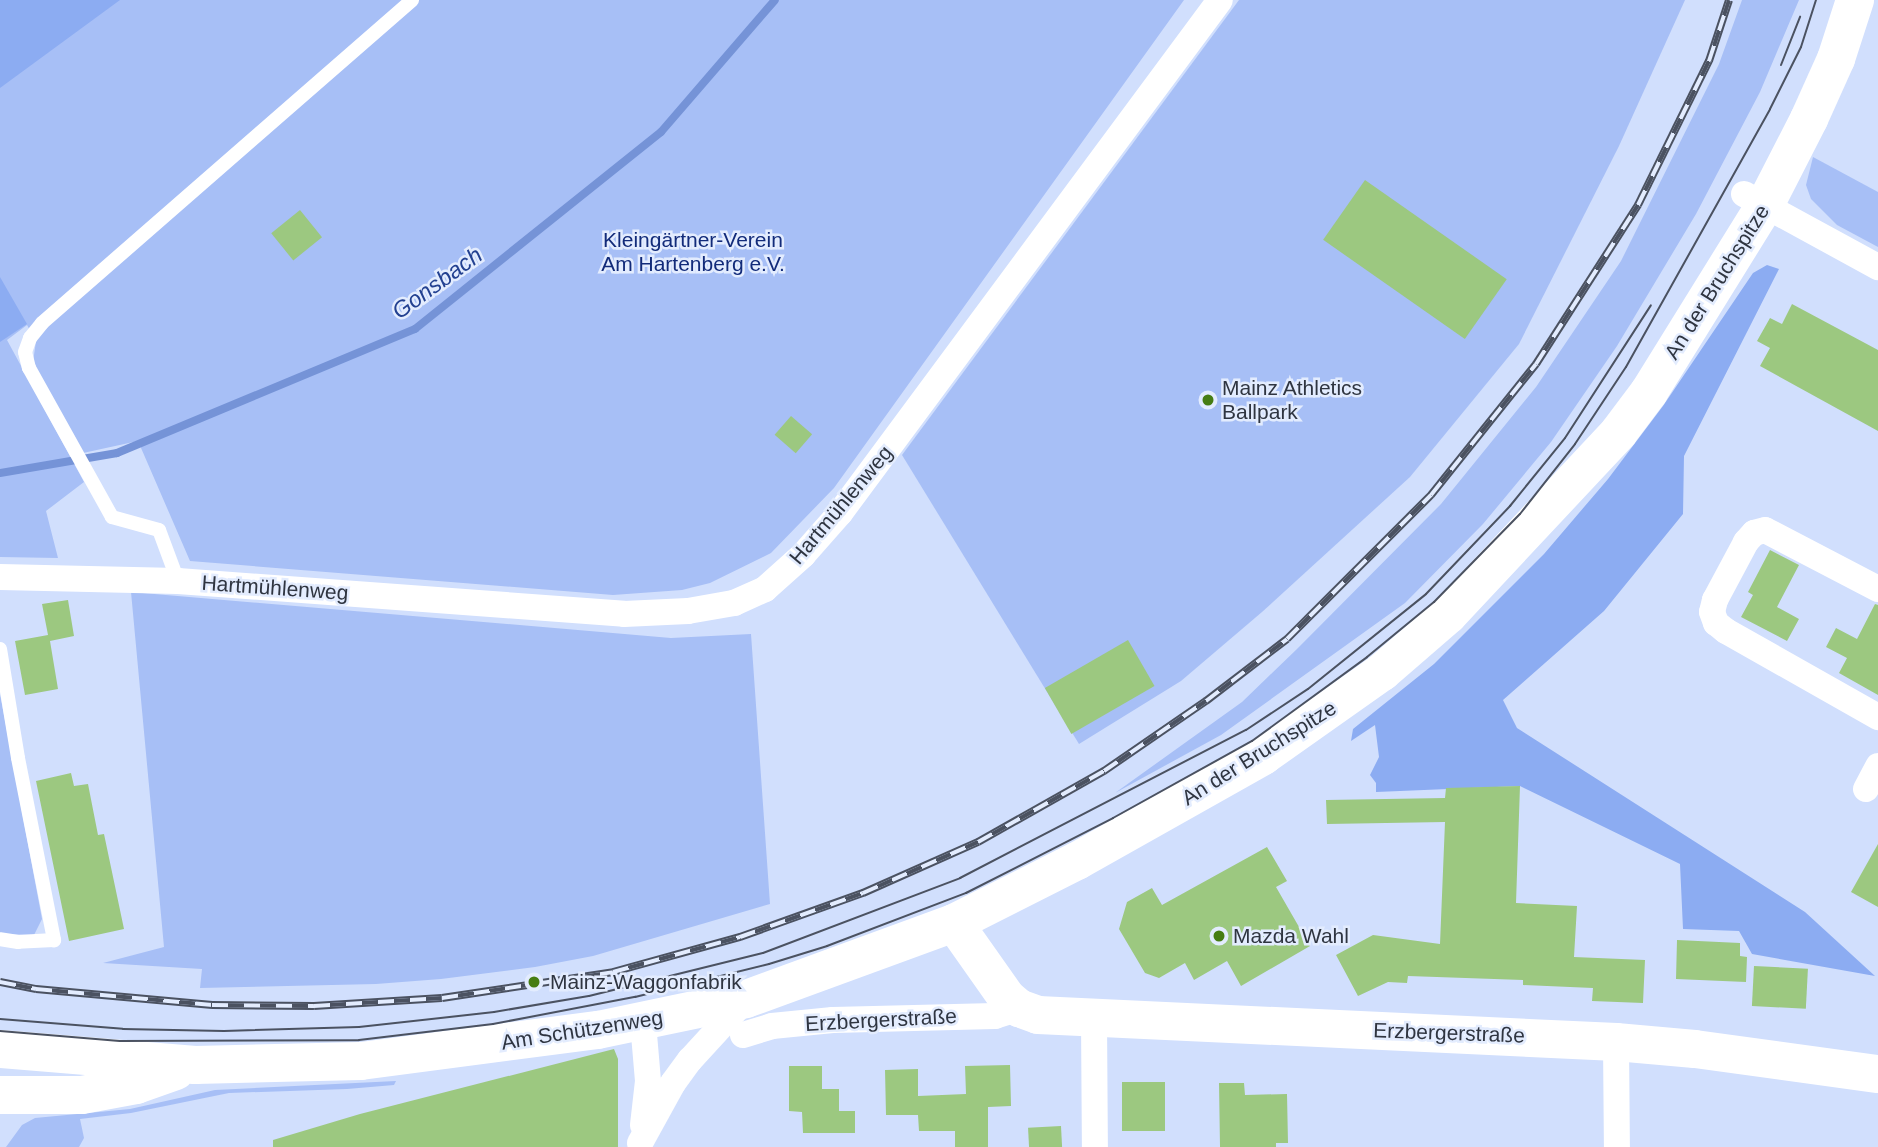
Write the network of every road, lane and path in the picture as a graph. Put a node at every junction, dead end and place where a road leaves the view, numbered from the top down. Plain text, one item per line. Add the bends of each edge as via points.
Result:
1 (412, 0) edge
2 (1220, 0) edge
3 (1832, 0) edge
4 (1855, 0) edge
5 (1754, 199) junction
6 (1878, 267) edge
7 (0, 577) edge
8 (178, 581) junction
9 (1878, 589) edge
10 (0, 649) edge
11 (1878, 717) edge
12 (954, 923) junction
13 (0, 939) edge
14 (1019, 1008) junction
15 (744, 1017) junction
16 (1094, 1018) junction
17 (643, 1023) junction
18 (1616, 1042) junction
19 (5, 1051) edge
20 (195, 1065) junction
21 (1878, 1074) edge
22 (9, 1101) edge
23 (640, 1145) edge
24 (1096, 1147) edge
25 (1617, 1147) edge

1 - 8 lane via 30,338 25,352 29,368 112,517 159,530
2 - 8 street, Hartmühlenweg via 840,513 765,589 734,603 624,614
3 - 5 main road, An der Bruchspitze
4 - 5 main road, An der Bruchspitze via 1836,59 1809,119
5 - 6 street
5 - 12 main road, An der Bruchspitze via 1528,532 1448,615 1382,672 1263,755 1089,854
7 - 8 street, Hartmühlenweg
9 - 11 street via 1765,530 1746,542 1712,612 1726,631
10 - 13 lane via 54,940
12 - 14 main road
12 - 15 main road, Am Schützenweg
14 - 15 street, Erzbergerstraße via 995,1016 833,1020 772,1027
14 - 16 main road, Erzbergerstraße via 1038,1015
15 - 17 main road, Am Schützenweg
15 - 23 street via 690,1060
16 - 18 main road, Erzbergerstraße
16 - 24 street
17 - 20 main road, Am Schützenweg via 361,1061
17 - 23 street via 648,1081
18 - 21 main road, Erzbergerstraße
18 - 25 street
19 - 20 main road, Am Schützenweg
20 - 22 main road, Am Schützenweg via 108,1091

